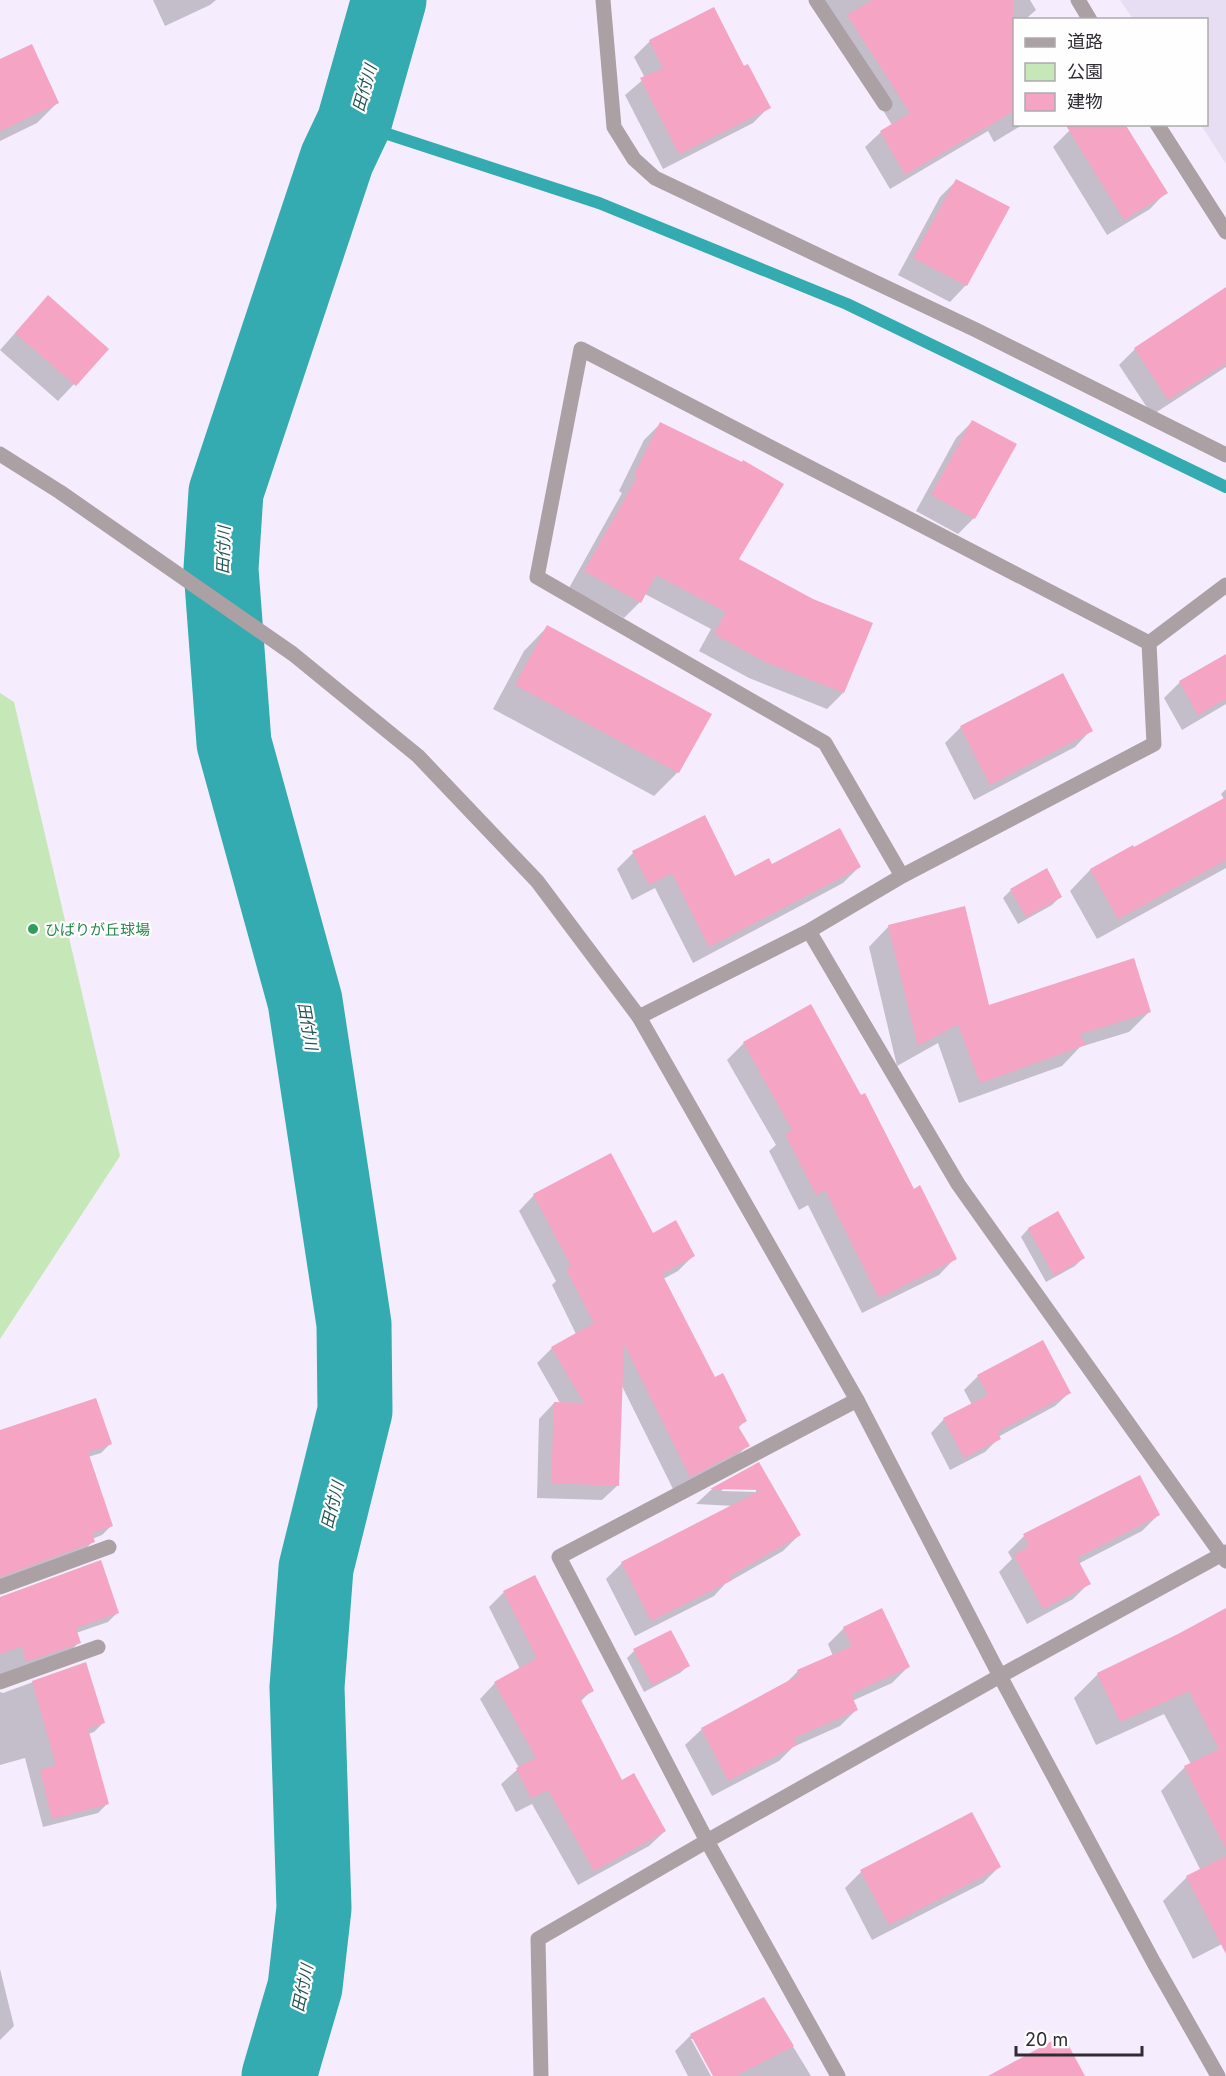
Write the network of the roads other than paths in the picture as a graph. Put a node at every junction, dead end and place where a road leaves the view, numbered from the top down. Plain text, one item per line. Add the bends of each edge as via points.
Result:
1 (603, 0) edge
2 (816, 0) edge
3 (1078, 0) edge
4 (1089, 18) edge
5 (885, 104) dead end
6 (1158, 126) edge
7 (1226, 232) edge
8 (0, 454) edge
9 (1226, 455) edge
10 (1226, 585) edge
11 (1149, 643) junction
12 (903, 876) junction
13 (809, 931) junction
14 (639, 1017) junction
15 (857, 1400) junction
16 (109, 1547) dead end
17 (1225, 1556) edge
18 (0, 1587) edge
19 (98, 1647) dead end
20 (1000, 1676) junction
21 (0, 1682) edge
22 (707, 1841) junction
23 (541, 2076) edge
24 (838, 2076) edge
25 (1218, 2076) edge

1 - 9 street via 614,127 634,159 655,178 976,330
2 - 5 street
3 - 4 street
6 - 7 street
8 - 14 street via 293,654 418,756 537,881
10 - 11 street
11 - 12 street via 1154,744
11 - 12 street via 581,349 537,577 825,743
12 - 13 street
13 - 14 street
13 - 17 street via 958,1184
14 - 15 street
15 - 20 street
15 - 22 street via 558,1557
16 - 18 street
17 - 20 street
19 - 21 street
20 - 22 street
20 - 25 street
22 - 23 street via 537,1939
22 - 24 street

